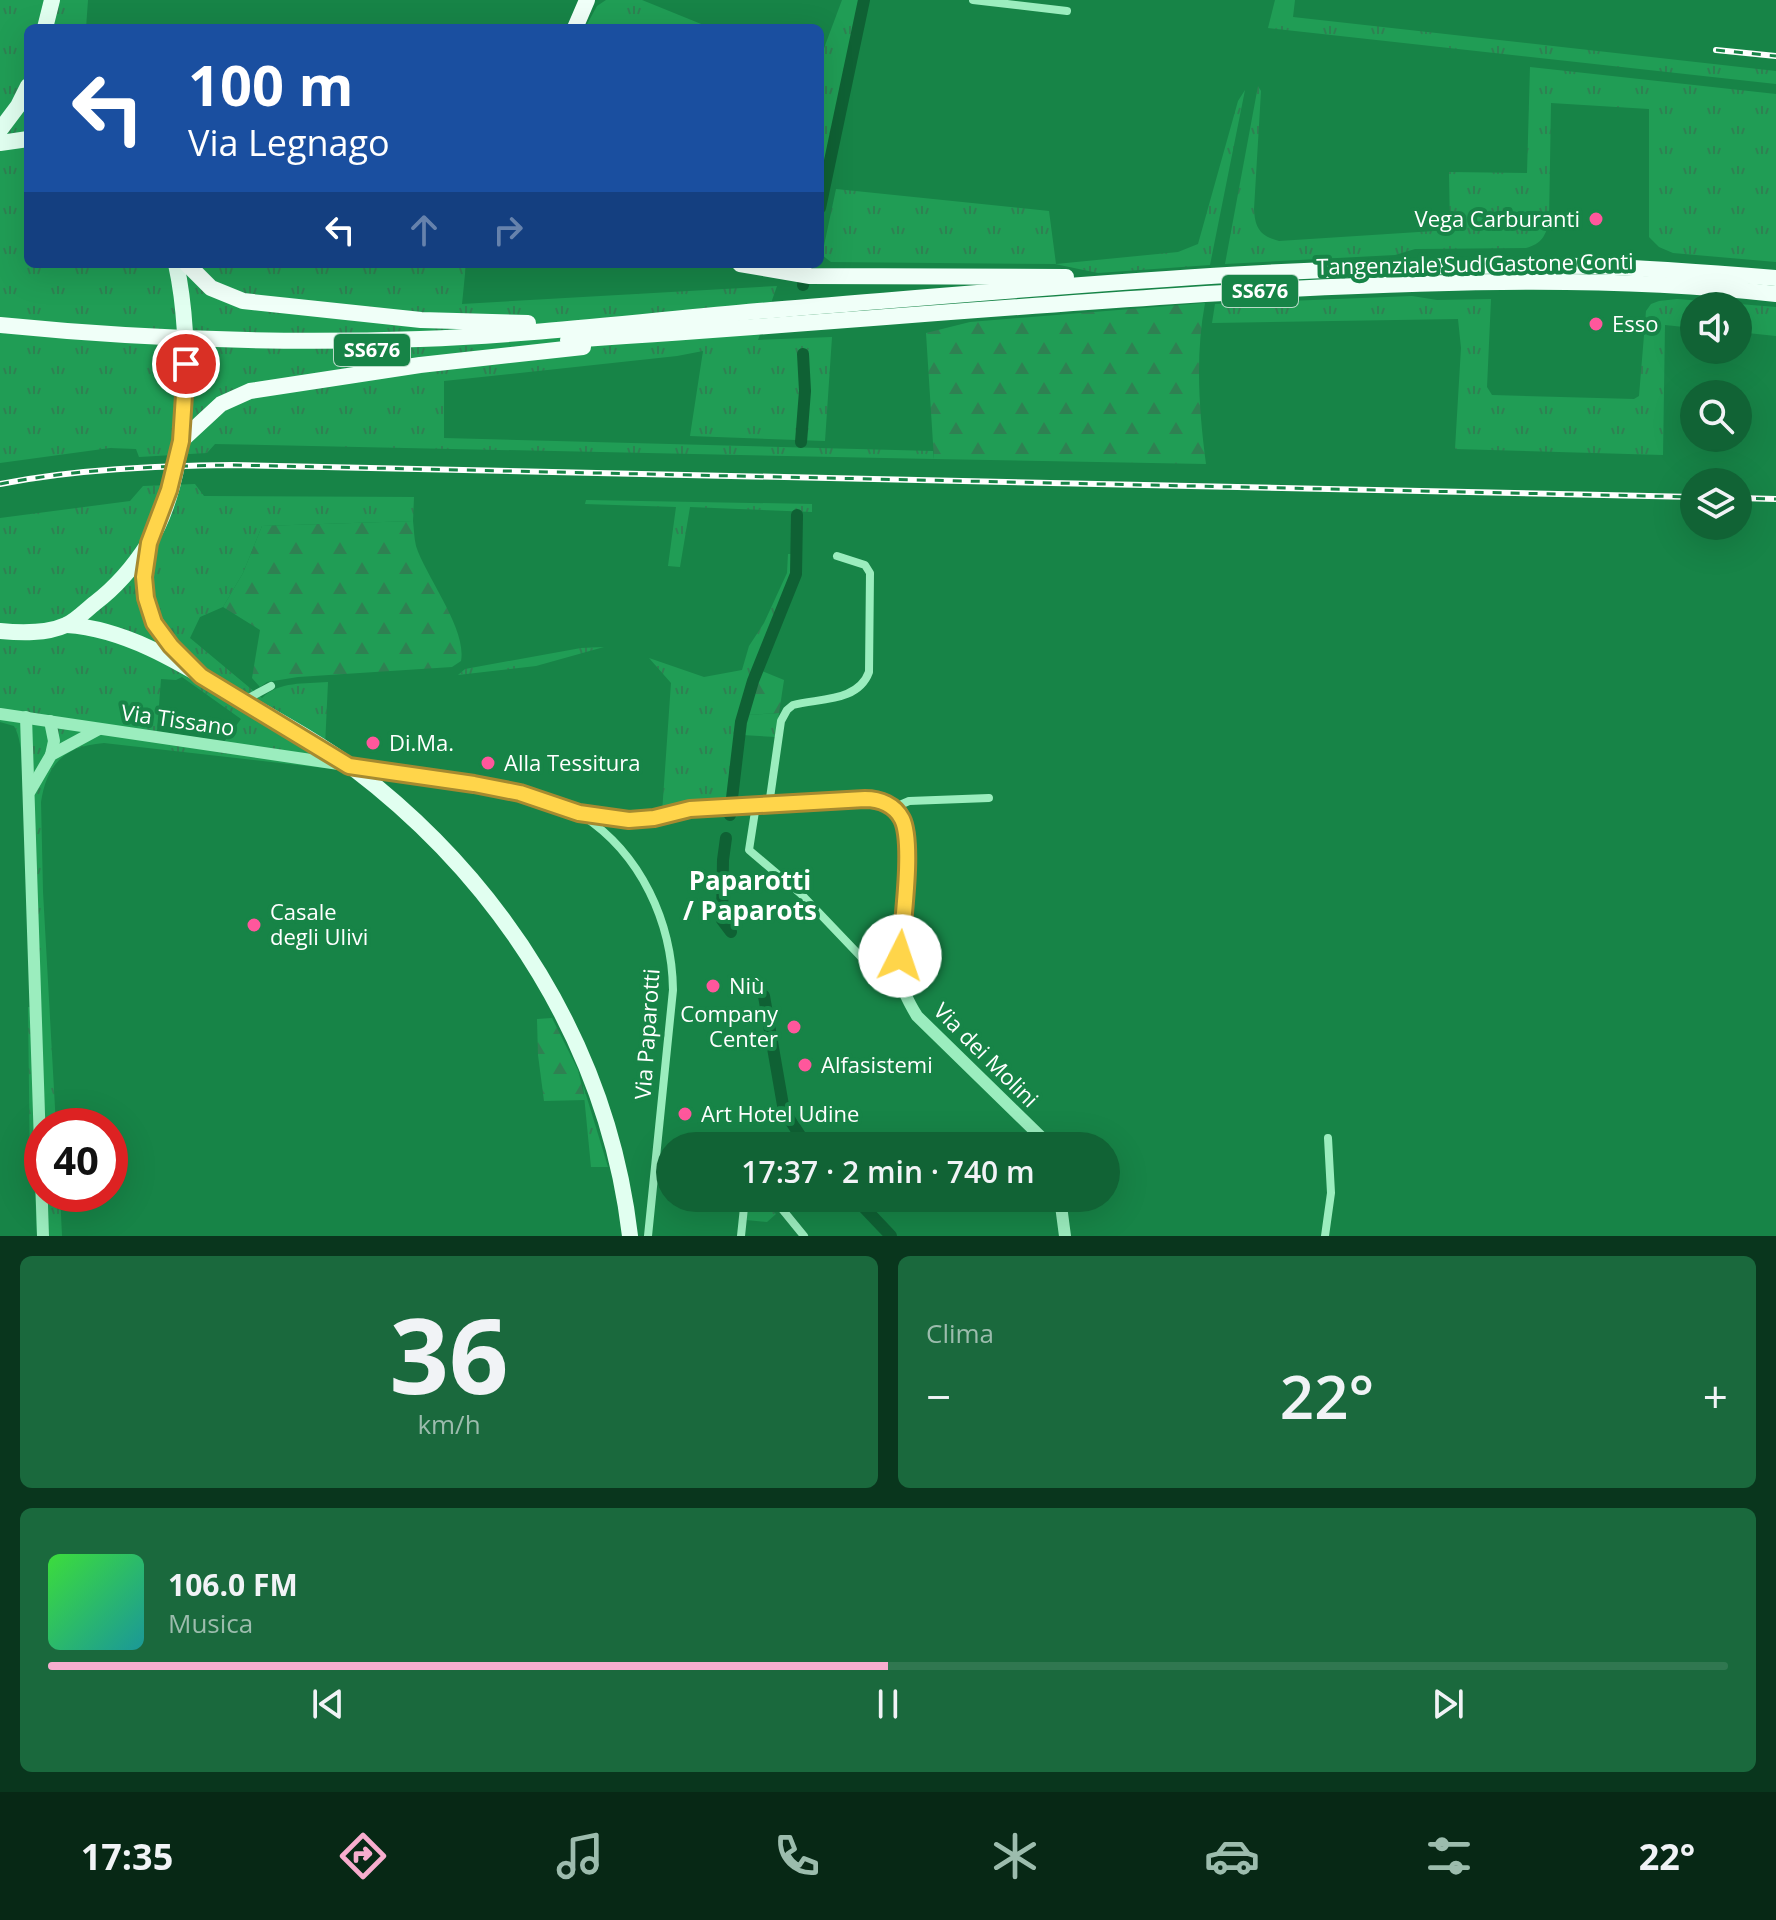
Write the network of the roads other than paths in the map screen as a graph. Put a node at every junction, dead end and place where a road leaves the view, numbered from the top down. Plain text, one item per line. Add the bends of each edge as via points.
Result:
1 (52, 0) edge
2 (587, 0) edge
3 (973, 0) edge
4 (1067, 11) dead end
5 (46, 24) edge
6 (577, 24) edge
7 (24, 94) edge
8 (0, 130) edge
9 (24, 140) edge
10 (0, 143) edge
11 (177, 268) edge
12 (191, 268) edge
13 (761, 268) edge
14 (1175, 278) junction
15 (1776, 278) edge
16 (1776, 294) edge
17 (686, 317) junction
18 (0, 327) edge
19 (744, 329) junction
20 (181, 441) junction
21 (149, 543) junction
22 (837, 556) dead end
23 (67, 625) junction
24 (0, 631) edge
25 (201, 676) junction
26 (271, 686) dead end
27 (244, 700) junction
28 (0, 714) edge
29 (26, 717) junction
30 (50, 721) junction
31 (99, 729) junction
32 (51, 755) junction
33 (349, 766) junction
34 (29, 793) junction
35 (989, 798) dead end
36 (762, 805) junction
37 (893, 808) junction
38 (579, 813) junction
39 (904, 991) junction
40 (1036, 1132) edge
41 (1328, 1138) dead end
42 (655, 1170) joint
43 (744, 1212) edge
44 (784, 1212) edge
45 (1062, 1212) edge
46 (43, 1236) edge
47 (630, 1236) edge
48 (648, 1236) edge
49 (741, 1236) edge
50 (804, 1236) edge
51 (1065, 1236) edge
52 (1325, 1236) edge

1 - 5 main road
2 - 6 highway
3 - 4 street
7 - 8 main road
9 - 10 main road
11 - 20 main road via 184,312
12 - 17 highway via 211,288 260,303 451,321
13 - 14 highway via 804,276
14 - 15 highway, Tangenziale Sud Gastone Conti / SS676 via 1587,266
14 - 17 highway, Tangenziale Sud Gastone Conti / SS676
16 - 19 highway, Tangenziale Sud Gastone Conti / SS676 via 1586,282 1381,285
17 - 18 highway, SS676 via 565,330 310,341 162,339
18 - 19 highway, SS676 via 53,337 249,351 419,349
19 - 20 highway via 271,387 234,396
20 - 21 main road
21 - 23 main road via 106,594
21 - 25 main road via 144,577 154,623
22 - 36 street via 865,565 870,573 869,672 855,691 787,710
23 - 24 main road via 36,632
23 - 25 main road via 123,637
25 - 27 main road
26 - 27 street
27 - 33 main road
28 - 29 street, Via Tissano
29 - 30 street, Via Tissano
29 - 34 street
30 - 31 street, Via Tissano
30 - 32 street
31 - 32 street
31 - 33 street, Via Tissano
32 - 34 street
33 - 38 street, Via Paparotti via 482,785
33 - 47 main road via 420,825 473,880 535,964 597,1096 614,1149
34 - 46 street
35 - 37 street via 909,801
36 - 37 street via 872,799
36 - 38 street via 629,820
36 - 39 street, Via dei Molini via 749,850 801,894 885,982
37 - 39 street via 906,840 900,956
38 - 42 street, Via Paparotti via 630,862 661,916 670,944 673,990
39 - 40 street, Via dei Molini via 917,1016
41 - 52 street via 1331,1193
42 - 48 street, Via Paparotti
43 - 49 street
44 - 50 street
45 - 51 street

